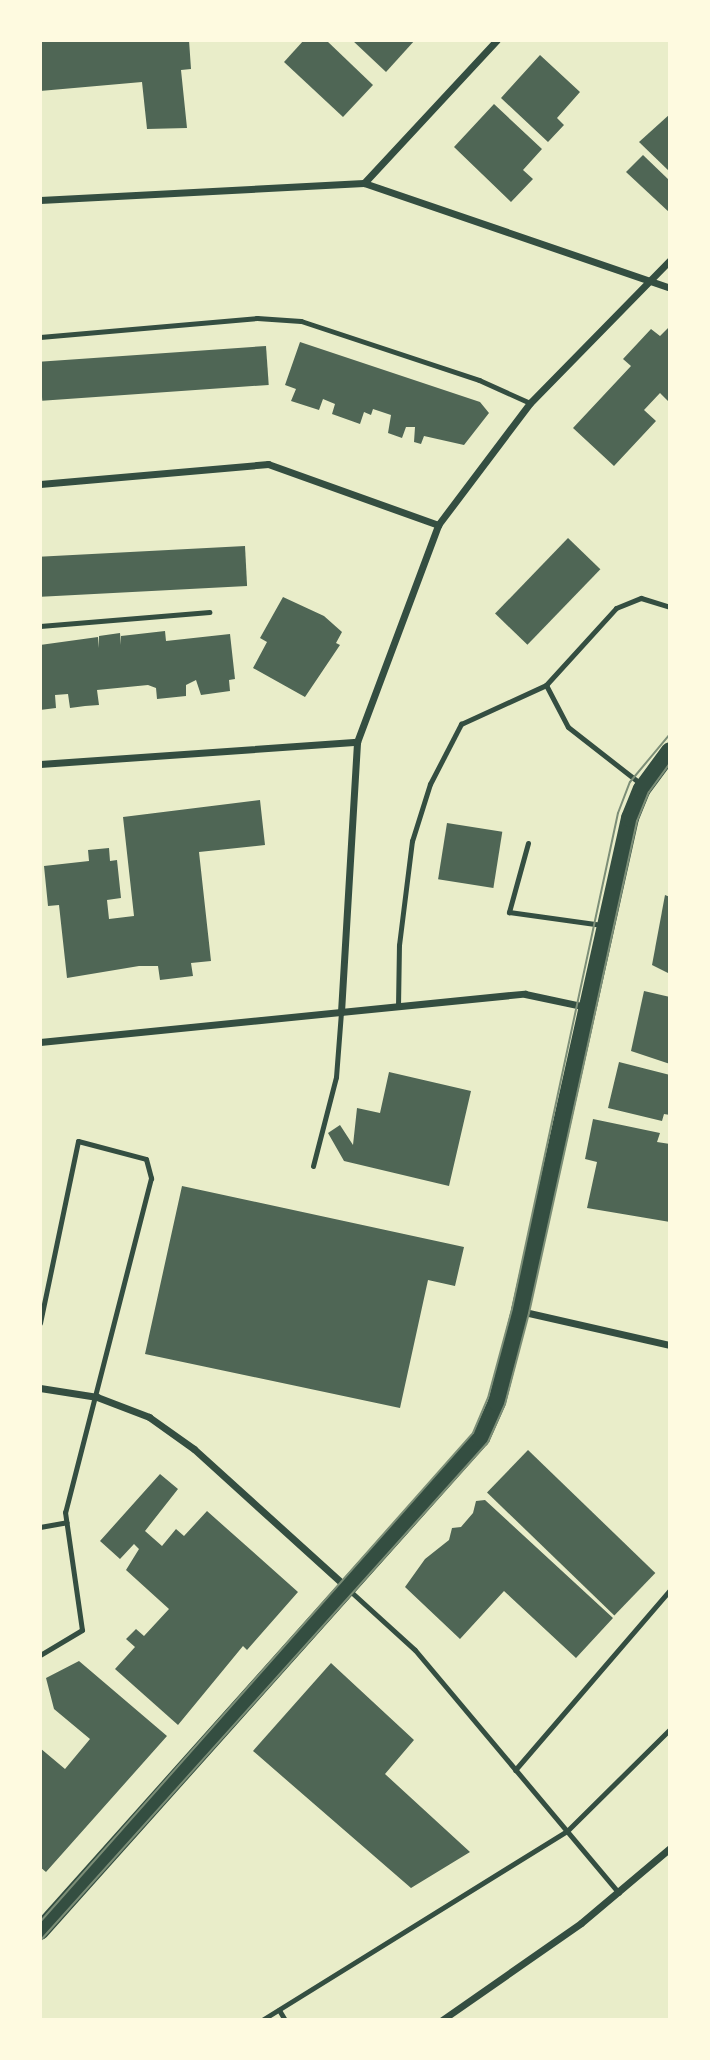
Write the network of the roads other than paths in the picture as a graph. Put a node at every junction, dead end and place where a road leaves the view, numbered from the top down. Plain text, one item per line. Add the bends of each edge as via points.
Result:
1 (497, 40) edge
2 (364, 183) junction
3 (40, 200) edge
4 (670, 260) edge
5 (651, 281) junction
6 (670, 288) edge
7 (40, 337) edge
8 (530, 403) junction
9 (40, 484) edge
10 (438, 525) junction
11 (670, 607) edge
12 (209, 612) dead end
13 (40, 626) edge
14 (546, 685) junction
15 (357, 741) junction
16 (670, 751) edge
17 (40, 764) edge
18 (644, 785) junction
19 (528, 844) dead end
20 (606, 925) junction
21 (398, 1007) junction
22 (587, 1007) junction
23 (341, 1013) junction
24 (40, 1042) edge
25 (313, 1166) dead end
26 (520, 1311) junction
27 (40, 1322) edge
28 (670, 1345) edge
29 (40, 1388) edge
30 (97, 1397) junction
31 (67, 1522) junction
32 (40, 1527) edge
33 (347, 1588) junction
34 (669, 1589) edge
35 (40, 1655) edge
36 (670, 1729) edge
37 (515, 1770) junction
38 (567, 1831) junction
39 (670, 1849) edge
40 (618, 1893) junction
41 (40, 1931) edge
42 (279, 2010) junction
43 (262, 2020) edge
44 (285, 2020) edge
45 (442, 2020) edge

1 - 2 street
2 - 3 street
2 - 5 street
4 - 5 street
5 - 6 street
5 - 8 street
7 - 8 lane via 257,318 301,321 479,380
8 - 10 street
9 - 10 street via 268,464
10 - 15 street
11 - 14 lane via 642,598 616,608
12 - 13 lane
14 - 18 lane via 568,727
14 - 21 lane via 461,724 430,784 412,841
15 - 17 street
15 - 23 street
16 - 18 main road
18 - 20 main road via 630,818
19 - 20 lane via 509,912
20 - 22 main road
21 - 22 street via 524,994
21 - 23 street
22 - 26 main road
23 - 24 street
23 - 25 lane via 337,1077
26 - 28 street
26 - 33 main road via 497,1402 481,1438
27 - 30 lane via 78,1141 146,1159 152,1178
29 - 30 street
30 - 31 lane
30 - 33 street via 149,1417 194,1449
31 - 32 lane
31 - 35 lane via 82,1630
33 - 37 lane via 415,1650
33 - 41 main road
34 - 37 lane
36 - 38 lane
37 - 38 lane
38 - 40 lane
38 - 42 lane
39 - 40 street
40 - 45 street
42 - 43 lane
42 - 44 lane

